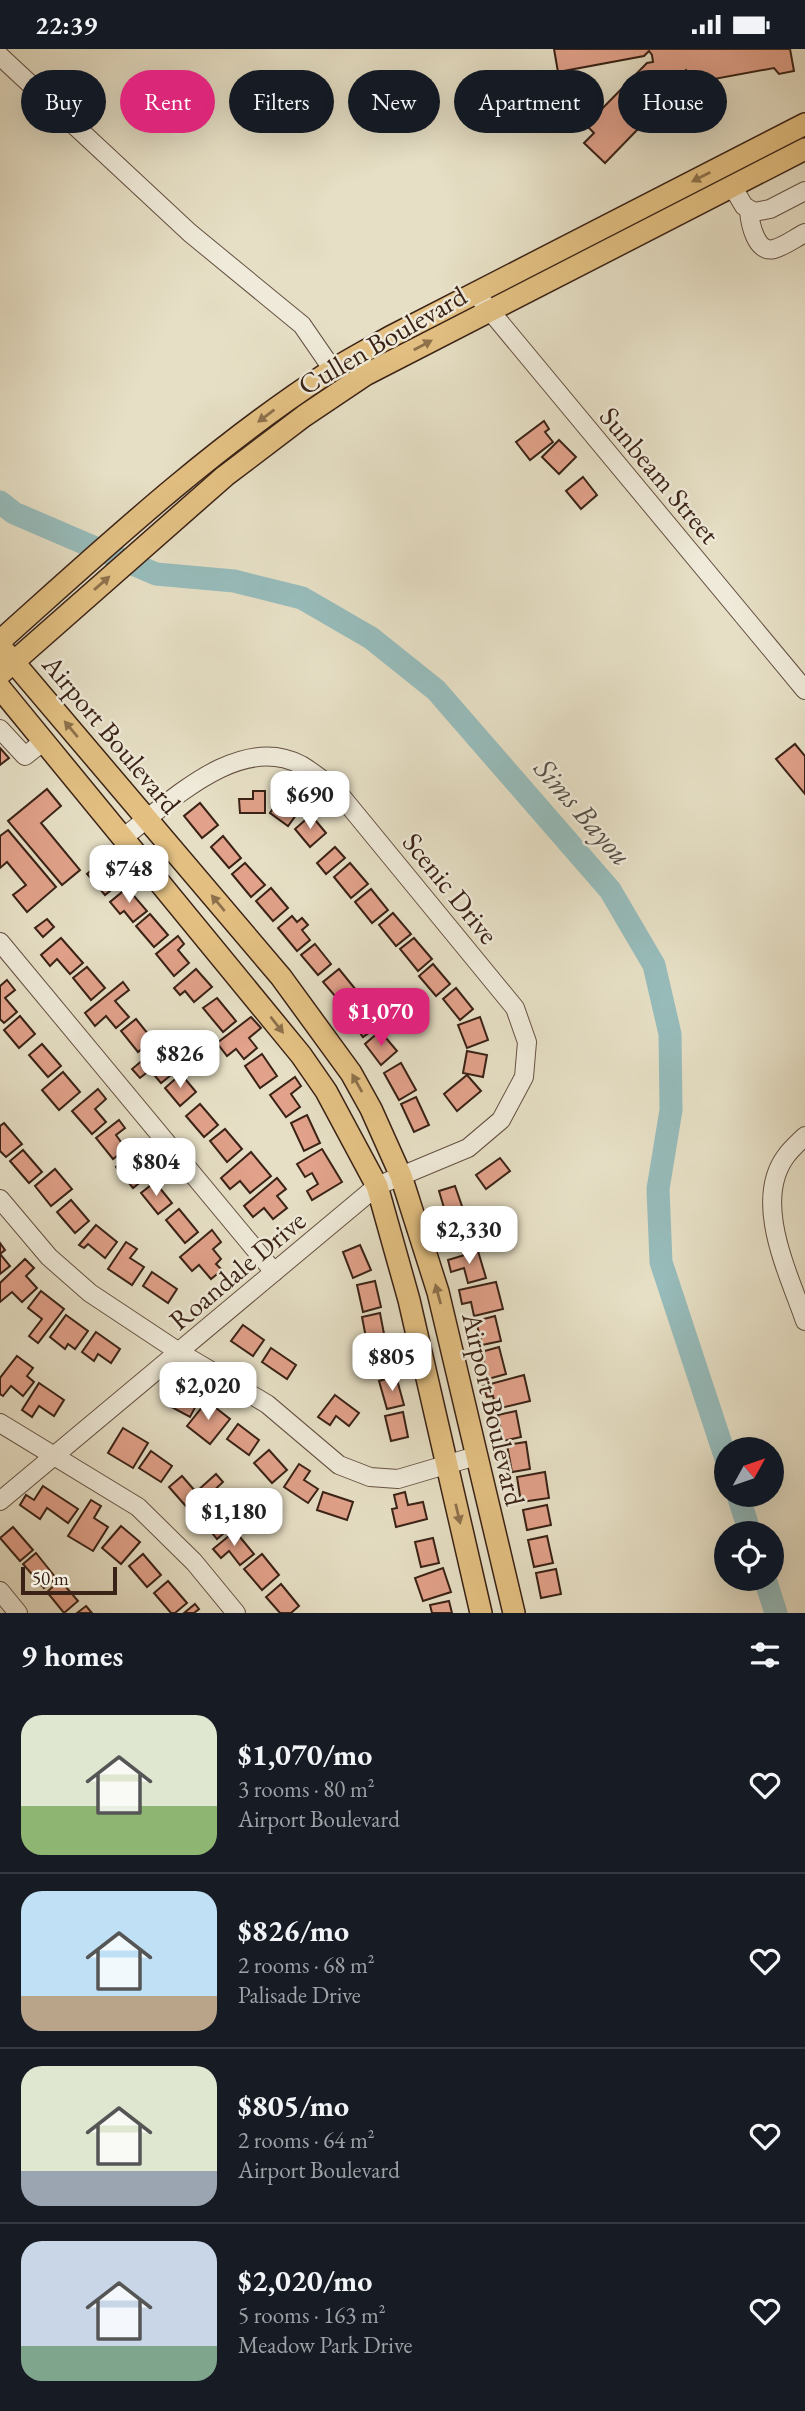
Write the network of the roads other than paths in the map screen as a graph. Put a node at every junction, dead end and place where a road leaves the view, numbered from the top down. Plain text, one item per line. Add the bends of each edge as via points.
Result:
1 (0, 55) edge
2 (797, 128) edge
3 (805, 149) edge
4 (732, 186) junction
5 (805, 191) edge
6 (748, 211) junction
7 (805, 233) edge
8 (609, 236) junction
9 (475, 293) junction
10 (489, 310) junction
11 (333, 370) junction
12 (211, 460) junction
13 (225, 476) junction
14 (0, 643) edge
15 (7, 668) edge
16 (0, 688) edge
17 (805, 690) edge
18 (20, 713) junction
19 (0, 729) edge
20 (44, 741) junction
21 (148, 819) junction
22 (124, 837) junction
23 (0, 942) edge
24 (281, 977) junction
25 (256, 997) junction
26 (804, 1141) edge
27 (401, 1177) junction
28 (377, 1186) junction
29 (0, 1199) edge
30 (275, 1272) junction
31 (805, 1321) edge
32 (179, 1352) junction
33 (0, 1423) edge
34 (55, 1455) junction
35 (476, 1456) junction
36 (447, 1463) junction
37 (0, 1501) edge
38 (0, 1591) edge
39 (18, 1613) edge
40 (236, 1613) edge
41 (481, 1613) edge
42 (514, 1613) edge

1 - 11 street via 190,233 302,325
2 - 4 main road via 779,149 732,175
2 -> 8 main road, Cullen Boulevard
3 - 4 main road, Cullen Boulevard
4 - 6 street
4 - 8 main road, Cullen Boulevard
5 - 6 street via 760,212
6 - 7 street via 750,225 767,249
8 - 9 main road, Cullen Boulevard
8 - 10 main road, Cullen Boulevard
9 - 10 street, Sunbeam Street
9 - 11 main road, Cullen Boulevard
13 -> 10 main road, Cullen Boulevard via 365,375
10 - 17 street, Sunbeam Street
11 -> 12 main road, Cullen Boulevard via 266,415
12 - 13 main road
12 - 14 main road, Cullen Boulevard
15 -> 13 main road, Cullen Boulevard
14 - 15 main road, Airport Boulevard
21 -> 15 main road, Airport Boulevard
16 - 18 main road, Airport Boulevard
18 - 19 street
18 - 20 main road, Airport Boulevard
19 - 20 street via 25,756
20 - 22 main road, Airport Boulevard
21 - 22 street, Scenic Drive
24 -> 21 main road, Airport Boulevard
21 - 27 street, Scenic Drive via 209,773 249,757 300,764 337,790 515,1008 527,1042 524,1077 501,1120 468,1148
22 - 25 main road, Airport Boulevard
23 - 30 street
24 - 25 main road
27 -> 24 main road, Airport Boulevard via 351,1073
25 -> 28 main road, Airport Boulevard via 326,1091
26 - 31 street via 785,1157 774,1184 771,1209
27 - 28 street, Scenic Drive
35 -> 27 main road, Airport Boulevard via 438,1292
28 - 30 street, Roandale Drive
28 - 36 main road, Airport Boulevard
29 - 32 street via 49,1257 90,1293
30 - 32 street, Roandale Drive
32 - 34 street, Roandale Drive
32 - 36 street via 267,1404 339,1465 370,1477 398,1479
33 - 34 street
34 - 37 street, Roandale Drive
34 - 40 street via 145,1513
35 - 36 street
35 - 42 main road, Airport Boulevard
36 -> 41 main road, Airport Boulevard
38 - 39 street

